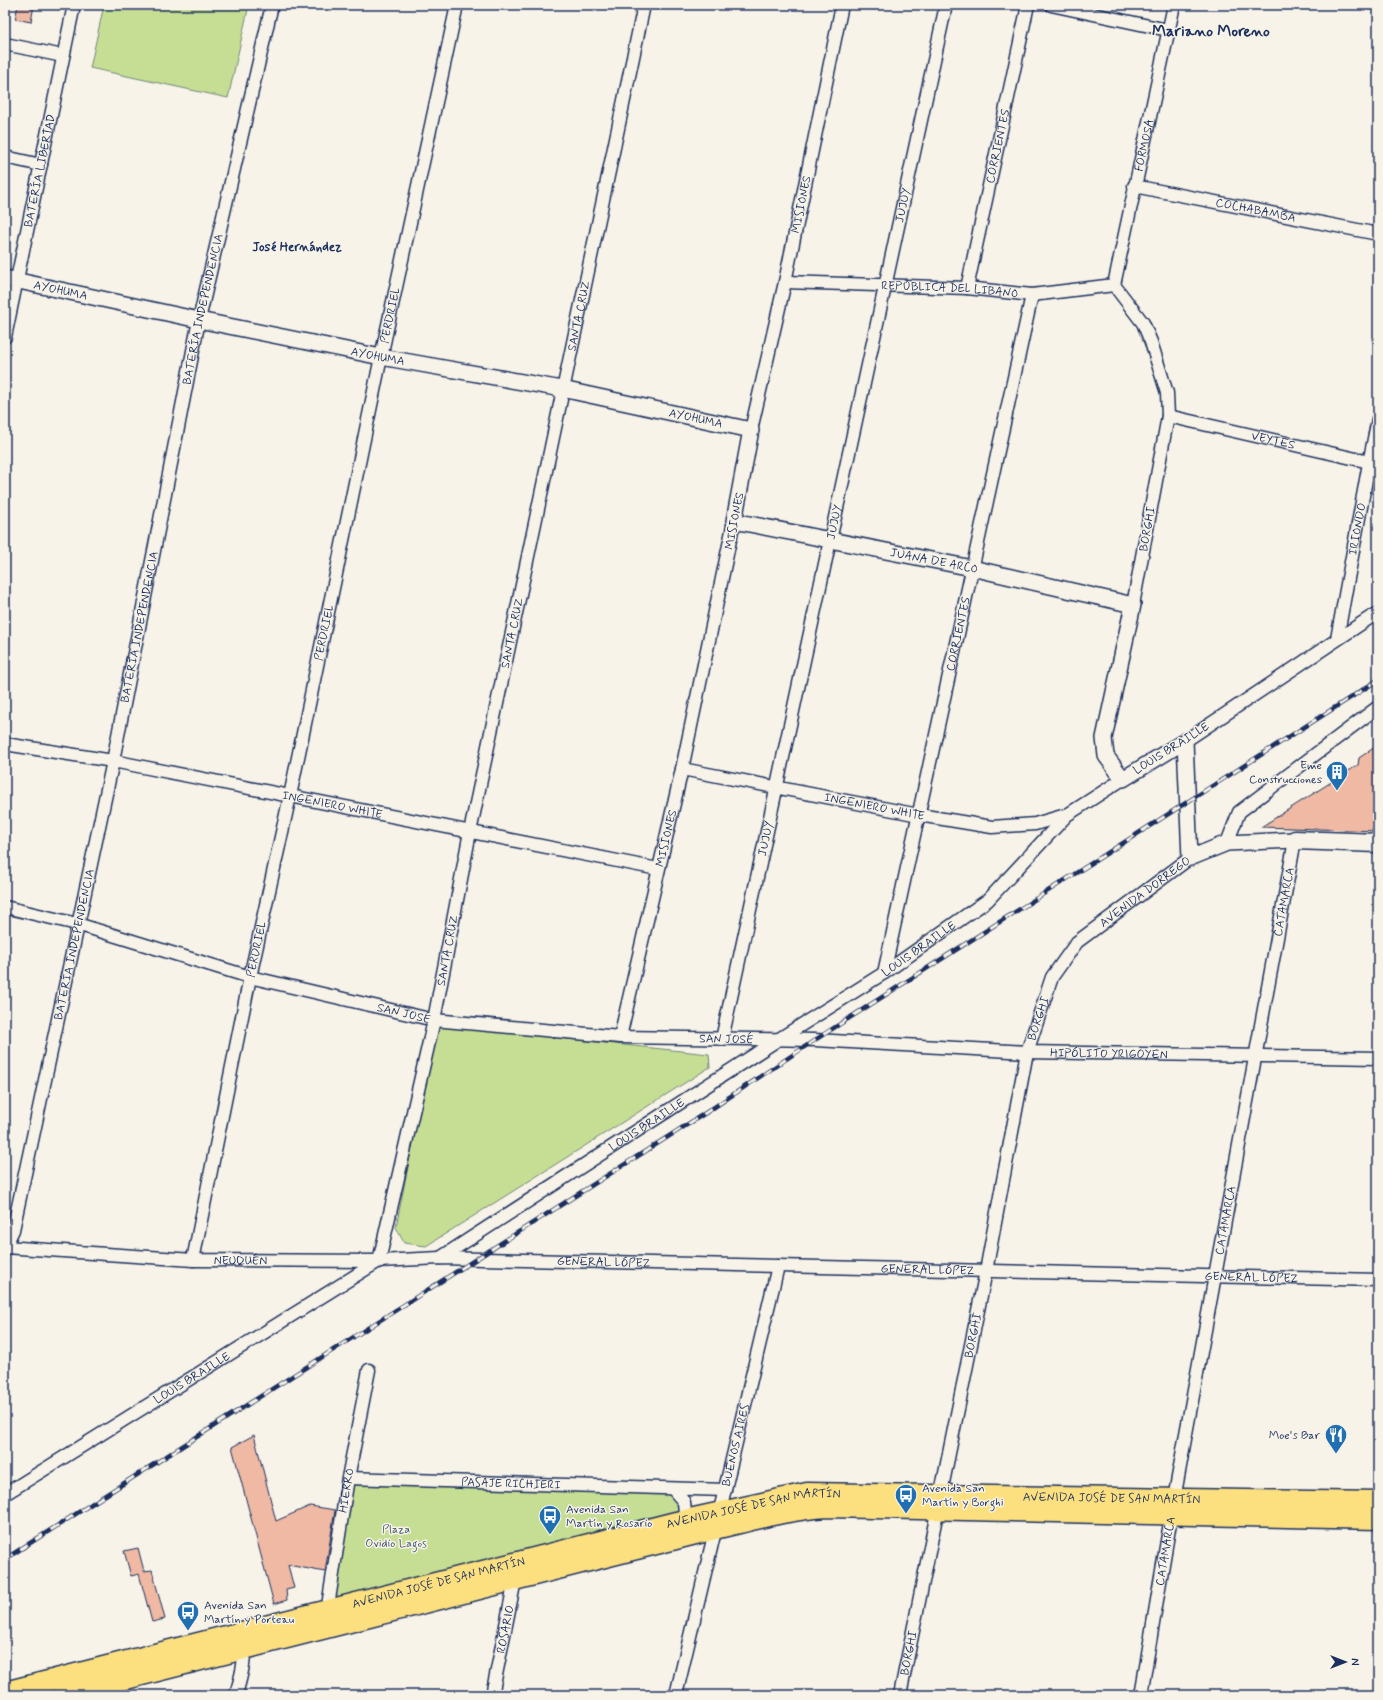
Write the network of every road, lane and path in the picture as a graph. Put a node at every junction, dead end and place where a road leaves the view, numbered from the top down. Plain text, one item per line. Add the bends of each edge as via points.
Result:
1 (74, 5) edge
2 (272, 5) edge
3 (457, 5) edge
4 (644, 5) edge
5 (842, 5) edge
6 (946, 5) edge
7 (1028, 5) edge
8 (1051, 5) edge
9 (1174, 5) edge
10 (1168, 30) junction
11 (5, 44) edge
12 (63, 56) junction
13 (5, 157) edge
14 (41, 165) junction
15 (1134, 186) junction
16 (1378, 234) edge
17 (11, 279) edge
18 (785, 282) junction
19 (885, 284) junction
20 (1114, 285) junction
21 (967, 288) junction
22 (1032, 295) junction
23 (199, 320) junction
24 (5, 337) edge
25 (381, 357) junction
26 (562, 389) junction
27 (1168, 416) junction
28 (1378, 419) edge
29 (751, 430) junction
30 (1373, 464) edge
31 (734, 521) junction
32 (830, 540) junction
33 (972, 568) junction
34 (1133, 605) junction
35 (1378, 616) edge
36 (1337, 639) junction
37 (1378, 707) edge
38 (1185, 741) junction
39 (5, 744) edge
40 (113, 761) junction
41 (682, 769) junction
42 (1123, 779) junction
43 (777, 786) junction
44 (290, 796) junction
45 (919, 815) junction
46 (1068, 815) junction
47 (470, 832) junction
48 (1295, 840) junction
49 (1228, 843) junction
50 (1378, 843) edge
51 (1190, 858) junction
52 (658, 869) junction
53 (5, 907) edge
54 (77, 924) junction
55 (884, 973) junction
56 (250, 977) junction
57 (1052, 977) joint
58 (434, 1020) junction
59 (620, 1037) junction
60 (722, 1039) junction
61 (779, 1039) junction
62 (815, 1040) joint
63 (1027, 1052) junction
64 (1255, 1056) junction
65 (1378, 1058) edge
66 (5, 1247) edge
67 (440, 1258) junction
68 (476, 1259) joint
69 (193, 1260) junction
70 (379, 1261) junction
71 (778, 1266) junction
72 (986, 1271) junction
73 (1215, 1276) junction
74 (1378, 1280) edge
75 (369, 1370) dead end
76 (348, 1478) junction
77 (673, 1489) junction
78 (725, 1490) junction
79 (5, 1494) edge
80 (940, 1502) junction
81 (1378, 1502) edge
82 (1173, 1507) junction
83 (1378, 1519) edge
84 (717, 1521) junction
85 (676, 1522) junction
86 (513, 1572) junction
87 (327, 1612) junction
88 (242, 1641) junction
89 (5, 1692) edge
90 (63, 1695) edge
91 (236, 1695) edge
92 (492, 1695) edge
93 (676, 1695) edge
94 (900, 1695) edge
95 (1141, 1695) edge

1 - 12 street, BATERÍA LIBERTAD
2 - 23 street, BATERÍA INDEPENDENCIA
3 - 25 street, PERDRIEL
4 - 26 street, SANTA CRUZ
5 - 18 street, MISIONES
6 - 19 street, JUJUY
7 - 21 street, CORRIENTES
8 - 10 street
9 - 10 street, FORMOSA
10 - 15 street, FORMOSA
11 - 12 street
12 - 14 street, BATERÍA LIBERTAD
13 - 14 street
14 - 17 street, BATERÍA LIBERTAD
15 - 16 street, COCHABAMBA
15 - 20 street, FORMOSA
17 - 23 street, AYOHUMA
17 - 24 street, BATERÍA LIBERTAD
18 - 19 street, REPÚBLICA DEL LIBANO
18 - 29 street, MISIONES
19 - 21 street, REPÚBLICA DEL LIBANO
19 - 32 street, JUJUY
20 - 22 street, REPÚBLICA DEL LIBANO
20 - 27 street, BORGHI via 1143,323 1151,342 1167,393
21 - 22 street, REPÚBLICA DEL LIBANO
22 - 33 street, CORRIENTES
23 - 25 street, AYOHUMA
23 - 40 street, BATERÍA INDEPENDENCIA
25 - 26 street, AYOHUMA
25 - 44 street, PERDRIEL
26 - 29 street, AYOHUMA
26 - 47 street, SANTA CRUZ
27 - 30 street, VEYTES
27 - 34 street, BORGHI
28 - 30 street, IRIONDO
29 - 31 street, MISIONES
30 - 36 street, IRIONDO
31 - 32 street, JUANA DE ARCO
31 - 41 street, MISIONES
32 - 33 street, JUANA DE ARCO
32 - 43 street, JUJUY
33 - 34 street, JUANA DE ARCO
33 - 45 street, CORRIENTES
34 - 42 street, BORGHI via 1104,738 1106,756
35 - 36 street, LOUIS BRAILLE via 1371,617
36 - 38 street, LOUIS BRAILLE
37 - 49 street via 1239,812
38 - 42 street, LOUIS BRAILLE
38 - 51 street
39 - 40 street, INGENIERO WHITE
40 - 44 street, INGENIERO WHITE
40 - 54 street, BATERÍA INDEPENDENCIA
41 - 43 street, INGENIERO WHITE
41 - 52 street, MISIONES
42 - 46 street, LOUIS BRAILLE
43 - 45 street, INGENIERO WHITE
43 - 60 street, JUJUY
44 - 47 street, INGENIERO WHITE
44 - 56 street, PERDRIEL
45 - 46 street, INGENIERO WHITE via 992,827 1035,824
45 - 55 street, CORRIENTES
46 - 55 street, LOUIS BRAILLE via 988,900
47 - 52 street, INGENIERO WHITE
47 - 58 street, SANTA CRUZ
48 - 49 street, AVENIDA DORREGO
48 - 50 main road, AVENIDA DORREGO
48 - 64 street, CATAMARCA
49 - 51 street, AVENIDA DORREGO
51 - 57 street, AVENIDA DORREGO via 1077,942
52 - 59 street, MISIONES
53 - 54 street, SAN JOSÉ
54 - 56 street, SAN JOSÉ
54 - 66 street, BATERÍA INDEPENDENCIA via 13,1230
55 - 61 street, LOUIS BRAILLE
56 - 58 street, SAN JOSÉ
56 - 69 street, PERDRIEL
57 - 63 street, BORGHI
58 - 59 street, SAN JOSÉ
58 - 70 street, SANTA CRUZ
59 - 60 street, SAN JOSÉ
60 - 61 street, SAN JOSÉ
61 - 62 street, SAN JOSÉ
61 - 67 street, LOUIS BRAILLE
62 - 63 street, HIPÓLITO YRIGOYEN
63 - 64 street, HIPÓLITO YRIGOYEN
63 - 72 street, BORGHI
64 - 65 street, HIPÓLITO YRIGOYEN
64 - 73 street, CATAMARCA
66 - 69 street, NEUQUÉN
67 - 68 street, NEUQUÉN
67 - 70 street, NEUQUÉN
68 - 71 street, GENERAL LÓPEZ
69 - 70 street, NEUQUÉN
70 - 79 street, LOUIS BRAILLE
71 - 72 street, GENERAL LÓPEZ
71 - 78 street, BUENOS AIRES
72 - 73 street, GENERAL LÓPEZ
72 - 80 street, BORGHI
73 - 74 street, GENERAL LÓPEZ
73 - 82 street, CATAMARCA
75 - 76 street, HIERRO
76 - 77 street, PASAJE RICHIERI
76 - 87 street, HIERRO
77 - 78 street, PASAJE RICHIERI
77 - 85 street via 684,1502 685,1513
78 - 84 street, BUENOS AIRES
80 - 82 main road, AVENIDA JOSÉ DE SAN MARTÍN
80 - 84 main road, AVENIDA JOSÉ DE SAN MARTÍN via 809,1508
80 - 94 street, BORGHI
81 - 82 main road, AVENIDA JOSÉ DE SAN MARTÍN
82 - 83 main road, AVENIDA JOSÉ DE SAN MARTÍN
82 - 95 street, CATAMARCA
84 - 85 main road, AVENIDA JOSÉ DE SAN MARTÍN
84 - 86 main road, AVENIDA JOSÉ DE SAN MARTÍN
84 - 93 street, BUENOS AIRES
85 - 86 main road, AVENIDA JOSÉ DE SAN MARTÍN
86 - 87 main road, AVENIDA JOSÉ DE SAN MARTÍN
86 - 88 main road, AVENIDA JOSÉ DE SAN MARTÍN
86 - 92 street, ROSARIO
87 - 88 main road, AVENIDA JOSÉ DE SAN MARTÍN
88 - 89 main road, AVENIDA JOSÉ DE SAN MARTÍN
88 - 90 main road, AVENIDA JOSÉ DE SAN MARTÍN
88 - 91 street via 242,1668

